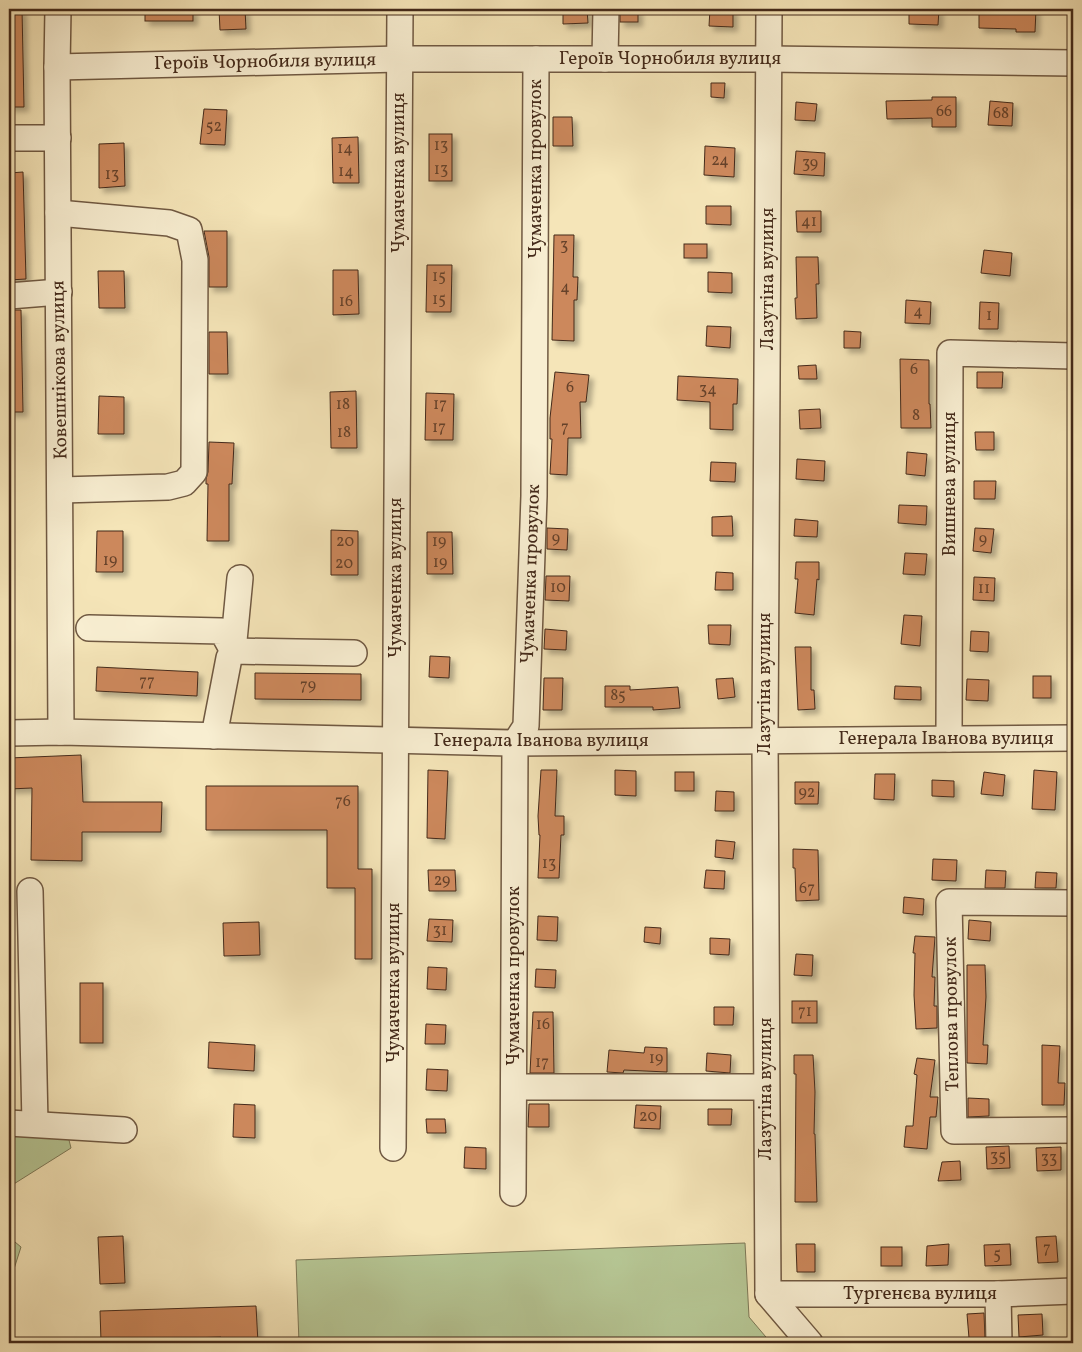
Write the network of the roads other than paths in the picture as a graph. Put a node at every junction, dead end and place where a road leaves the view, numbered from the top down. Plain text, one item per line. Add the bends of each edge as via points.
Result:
1 (58, 9) edge
2 (400, 9) edge
3 (606, 9) edge
4 (769, 9) edge
5 (400, 59) junction
6 (536, 59) junction
7 (605, 59) junction
8 (769, 59) junction
9 (1073, 63) edge
10 (57, 67) junction
11 (9, 138) edge
12 (58, 138) junction
13 (58, 214) junction
14 (59, 292) junction
15 (9, 296) edge
16 (1073, 356) edge
17 (61, 490) junction
18 (240, 578) dead end
19 (89, 628) dead end
20 (233, 651) junction
21 (354, 653) dead end
22 (61, 732) junction
23 (9, 733) edge
24 (214, 736) junction
25 (949, 738) junction
26 (1073, 738) edge
27 (764, 740) junction
28 (395, 741) junction
29 (515, 743) junction
30 (30, 890) dead end
31 (1073, 902) edge
32 (514, 1087) junction
33 (766, 1087) junction
34 (9, 1123) edge
35 (35, 1124) junction
36 (124, 1130) dead end
37 (1073, 1130) edge
38 (393, 1148) dead end
39 (514, 1193) dead end
40 (1073, 1291) edge
41 (768, 1294) junction
42 (998, 1294) junction
43 (810, 1343) edge
44 (999, 1343) edge

1 - 10 street, Ковешнікова вулиця
2 - 5 street, Чумаченка вулиця
3 - 7 street
4 - 8 street, Лазутіна вулиця
5 - 6 street, Героїв Чорнобиля вулиця
5 - 10 street, Героїв Чорнобиля вулиця
5 - 28 street, Чумаченка вулиця
6 - 7 street, Героїв Чорнобиля вулиця
6 - 29 street, Чумаченка провулок via 534,496 526,726
7 - 8 street, Героїв Чорнобиля вулиця
8 - 9 street, Героїв Чорнобиля вулиця
8 - 27 street, Лазутіна вулиця
10 - 12 street, Ковешнікова вулиця
11 - 12 street
12 - 13 street, Ковешнікова вулиця
13 - 14 street, Ковешнікова вулиця
13 - 17 street via 170,223 189,230 195,260 194,472 184,483 168,487
14 - 15 street
14 - 17 street, Ковешнікова вулиця
16 - 25 street, Вишнева вулиця via 950,353
17 - 22 street, Ковешнікова вулиця
18 - 20 street
19 - 20 street via 222,631
20 - 21 street
20 - 24 street
22 - 23 street, Генерала Іванова вулиця
22 - 24 street, Генерала Іванова вулиця
24 - 28 street, Генерала Іванова вулиця
25 - 26 street, Генерала Іванова вулиця
25 - 27 street, Генерала Іванова вулиця
27 - 29 street, Генерала Іванова вулиця
27 - 33 street, Лазутіна вулиця
28 - 29 street, Генерала Іванова вулиця
28 - 38 street, Чумаченка вулиця
29 - 32 street, Чумаченка провулок
30 - 35 street
31 - 37 street, Теплова провулок via 949,902 954,1131
32 - 33 street, Чумаченка провулок
32 - 39 street, Чумаченка провулок
33 - 41 street, Лазутіна вулиця
34 - 35 street
35 - 36 street
40 - 42 street, Тургенєва вулиця
41 - 42 street, Тургенєва вулиця
41 - 43 street
42 - 44 street

